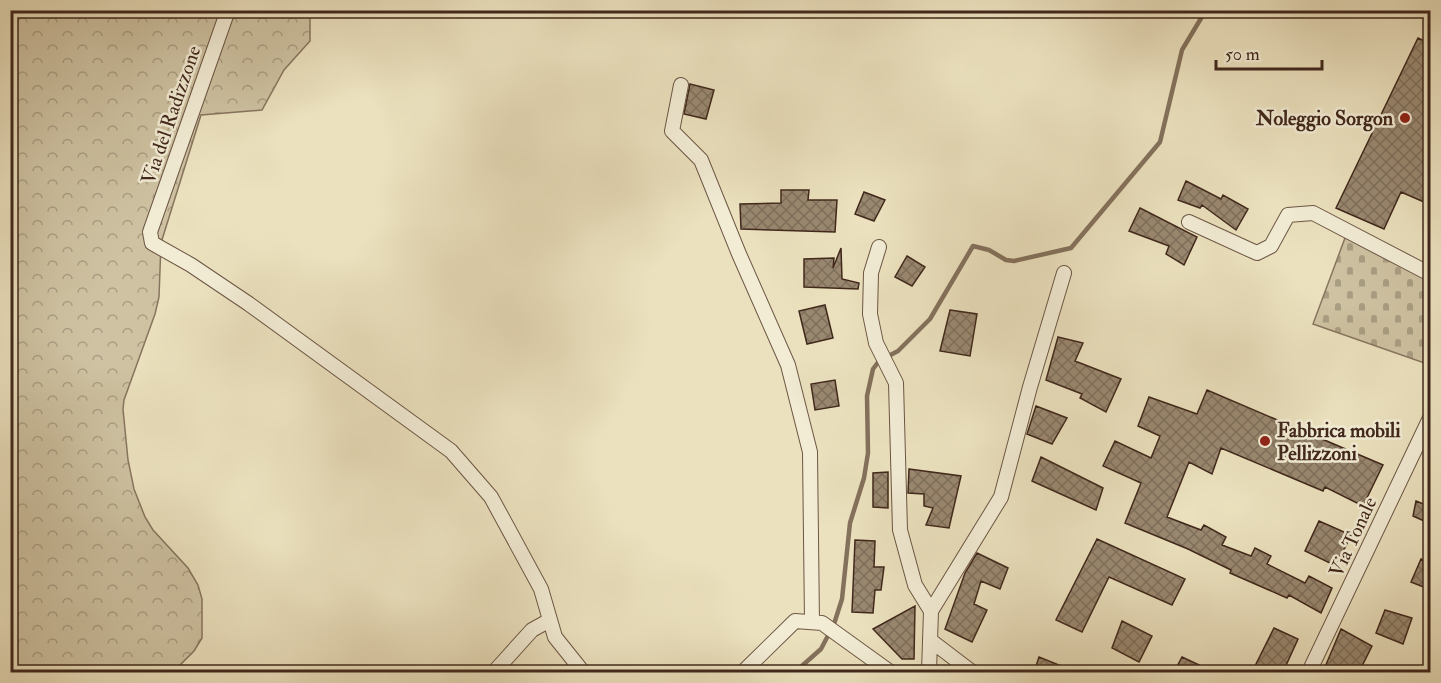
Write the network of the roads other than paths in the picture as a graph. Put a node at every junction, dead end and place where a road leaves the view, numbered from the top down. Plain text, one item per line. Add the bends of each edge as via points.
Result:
1 (228, 10) edge
2 (681, 85) dead end
3 (1189, 222) dead end
4 (879, 247) dead end
5 (1064, 273) dead end
6 (1431, 274) edge
7 (1431, 418) edge
8 (931, 611) junction
9 (550, 620) junction
10 (817, 623) junction
11 (930, 640) junction
12 (494, 672) edge
13 (583, 672) edge
14 (743, 672) edge
15 (890, 672) edge
16 (929, 672) edge
17 (972, 672) edge
18 (1309, 672) edge

1 - 9 street, Via del Radizzone via 150,232 152,243 249,303 451,451 491,497 542,589
2 - 10 street via 672,131 701,160 712,184 788,365 810,452
3 - 6 street via 1257,253 1271,246 1288,215 1313,213
4 - 8 street via 871,273 870,314 876,343 896,383 900,530 915,585
5 - 8 street via 1001,497
7 - 18 street, Via Tonale
8 - 11 street
9 - 12 street via 532,630
9 - 13 street via 555,637
10 - 14 street via 795,621
10 - 15 street
11 - 16 street
11 - 17 street

